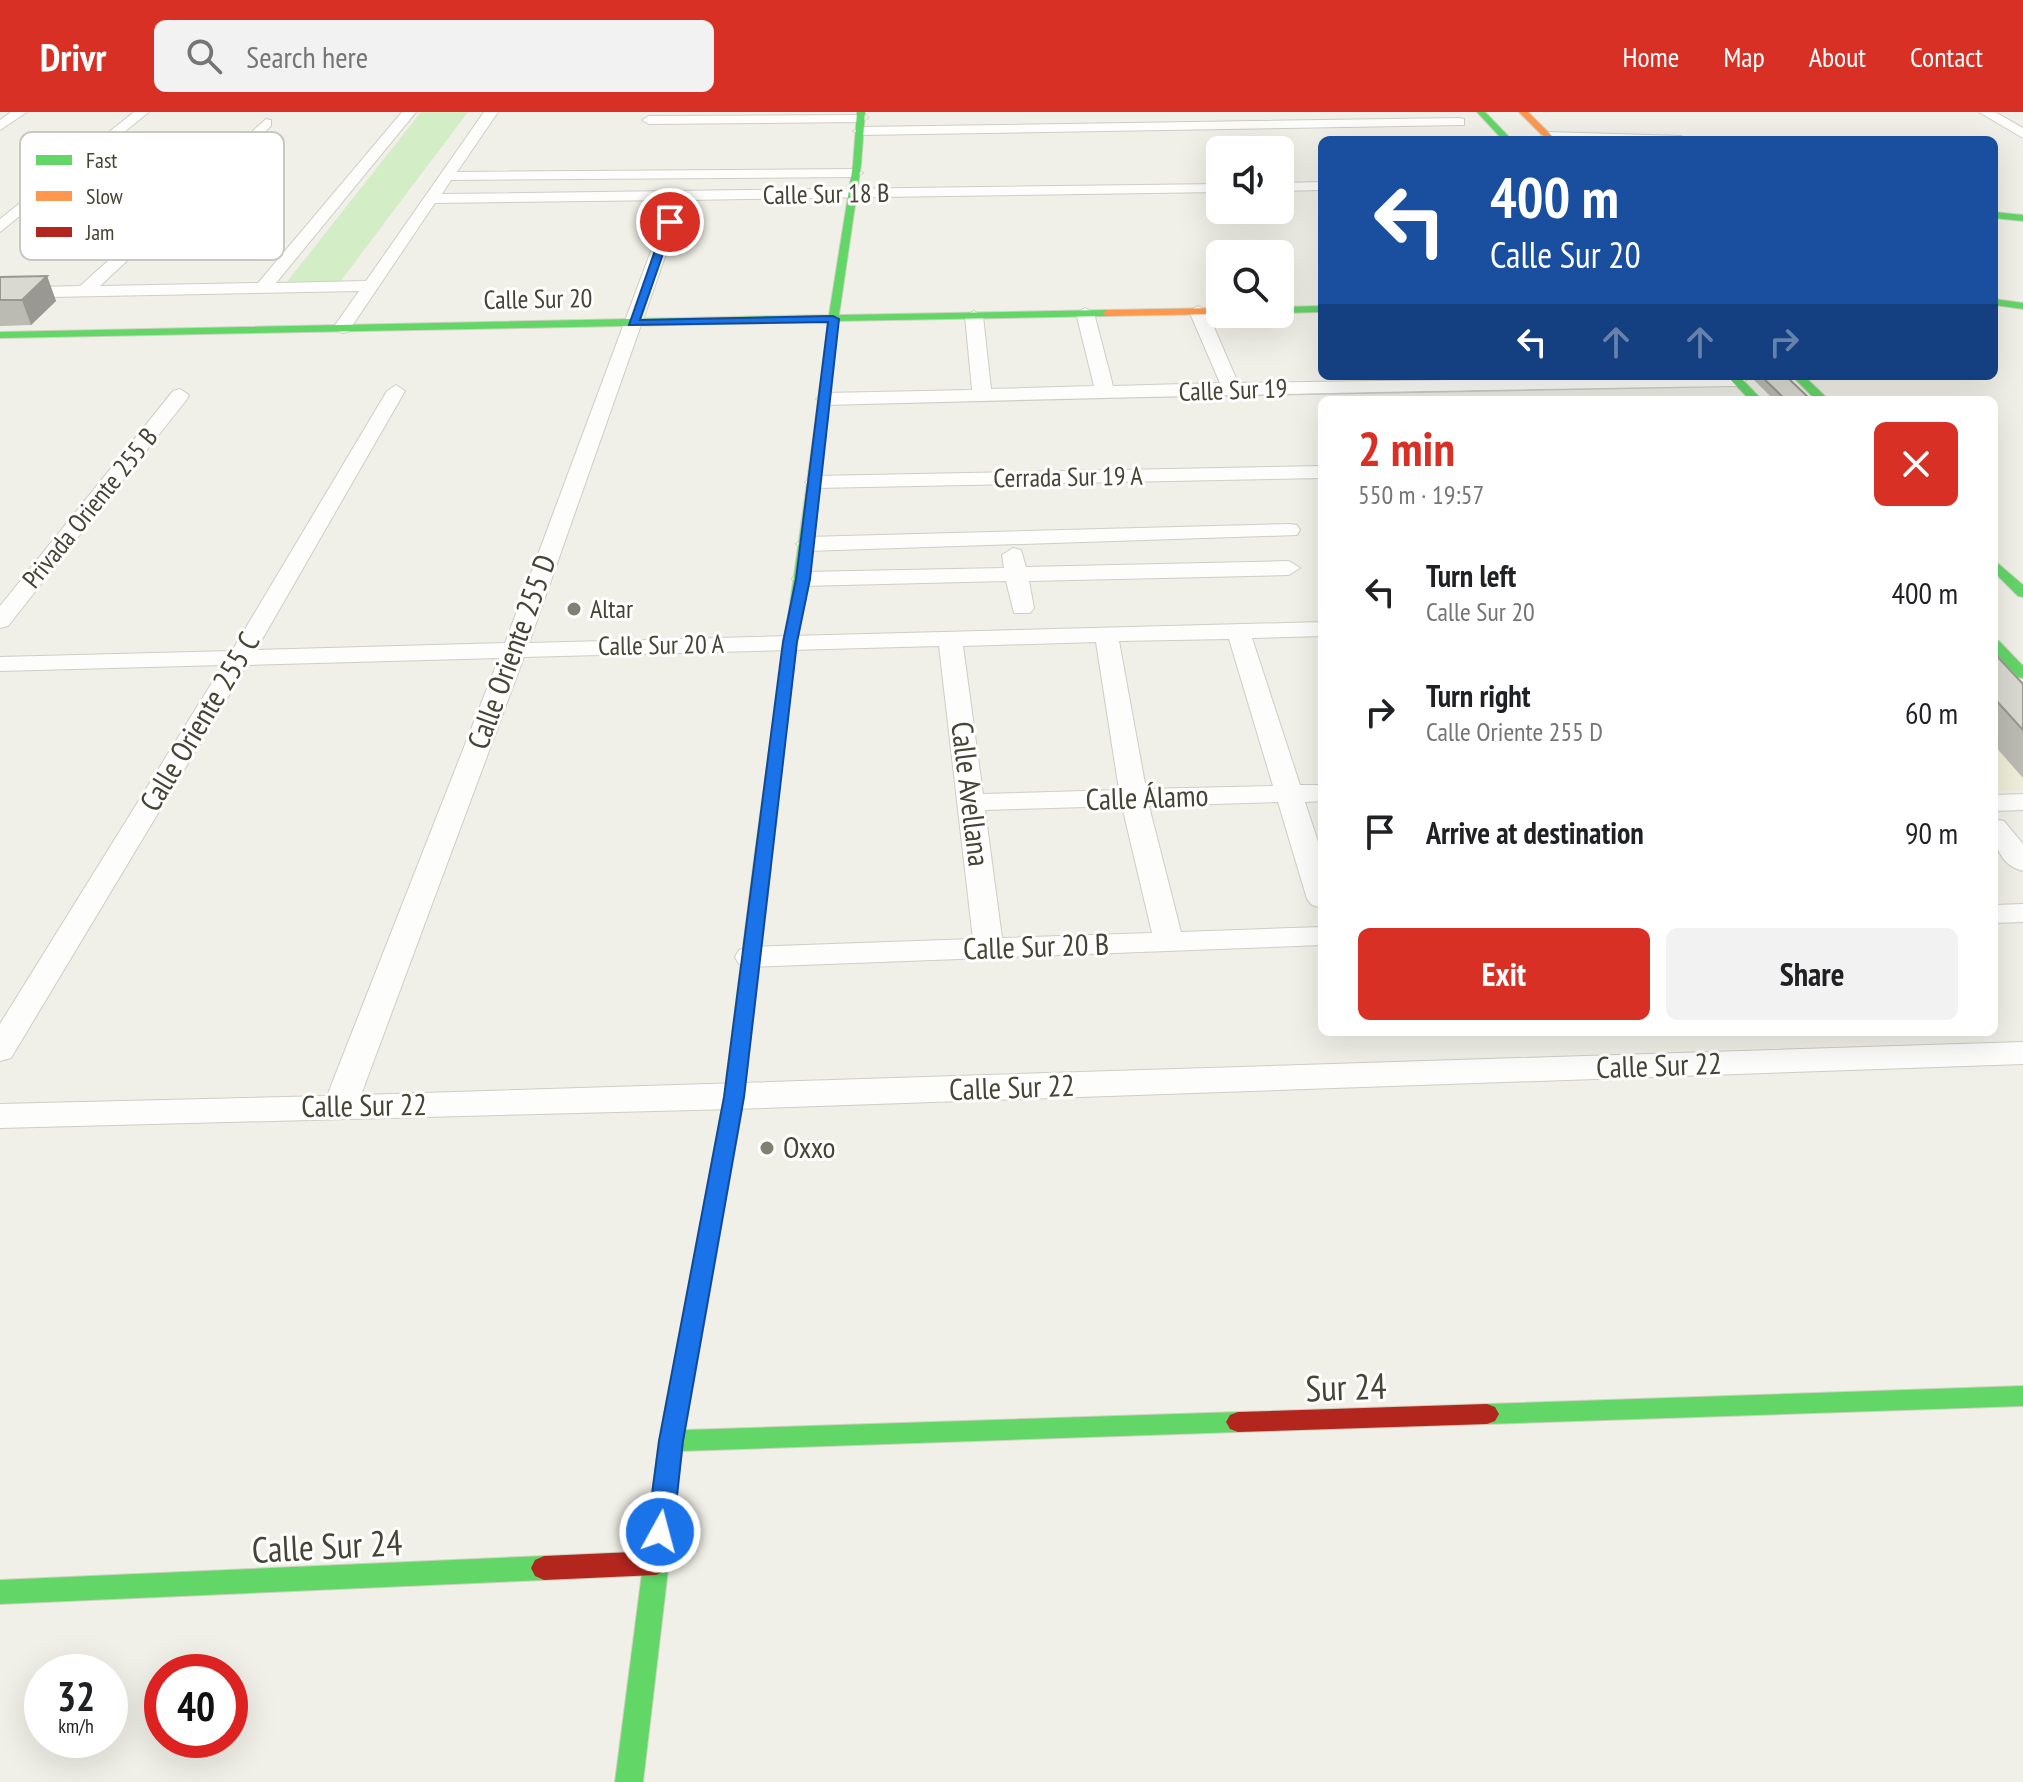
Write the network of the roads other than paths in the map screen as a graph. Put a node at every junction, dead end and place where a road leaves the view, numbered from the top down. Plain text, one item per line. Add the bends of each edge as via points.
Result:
1 (20, 112) edge
2 (142, 112) edge
3 (409, 112) edge
4 (491, 112) edge
5 (1481, 112) edge
6 (1523, 112) edge
7 (1990, 114) edge
8 (2023, 117) edge
9 (649, 120) dead end
10 (861, 120) edge
11 (1459, 122) dead end
12 (266, 123) dead end
13 (0, 126) edge
14 (117, 132) edge
15 (256, 132) edge
16 (2023, 134) edge
17 (1504, 136) edge
18 (1548, 136) edge
19 (856, 173) junction
20 (447, 176) junction
21 (1318, 186) edge
22 (1294, 187) edge
23 (1206, 188) edge
24 (853, 194) junction
25 (679, 196) junction
26 (433, 199) junction
27 (20, 211) edge
28 (1998, 215) edge
29 (2023, 218) edge
30 (0, 227) edge
31 (118, 260) edge
32 (369, 286) junction
33 (263, 288) junction
34 (85, 291) junction
35 (0, 293) edge
36 (1998, 293) edge
37 (2023, 296) edge
38 (1998, 303) edge
39 (2023, 306) edge
40 (1318, 309) edge
41 (1294, 310) edge
42 (1198, 311) junction
43 (1206, 311) edge
44 (1085, 313) junction
45 (974, 316) junction
46 (833, 319) junction
47 (633, 323) junction
48 (342, 328) junction
49 (0, 335) edge
50 (1425, 380) edge
51 (1737, 380) edge
52 (1802, 380) edge
53 (1364, 381) edge
54 (1232, 390) junction
55 (396, 391) dead end
56 (1105, 393) junction
57 (180, 395) dead end
58 (982, 396) junction
59 (1752, 396) edge
60 (1819, 396) edge
61 (825, 399) junction
62 (1318, 472) edge
63 (815, 482) junction
64 (1289, 530) dead end
65 (1011, 538) junction
66 (807, 544) junction
67 (1289, 568) dead end
68 (1998, 568) edge
69 (1016, 574) junction
70 (803, 579) junction
71 (2023, 593) edge
72 (1022, 608) dead end
73 (0, 621) edge
74 (1318, 629) edge
75 (1238, 630) junction
76 (1106, 633) junction
77 (950, 638) junction
78 (790, 642) junction
79 (1998, 648) edge
80 (515, 649) junction
81 (240, 657) junction
82 (0, 664) edge
83 (2023, 674) edge
84 (1287, 793) junction
85 (1318, 793) edge
86 (1134, 799) junction
87 (972, 802) junction
88 (2023, 802) edge
89 (1998, 803) edge
90 (1998, 832) edge
91 (2023, 862) edge
92 (1318, 887) edge
93 (2023, 913) edge
94 (1998, 914) edge
95 (1318, 936) edge
96 (1169, 942) junction
97 (989, 950) junction
98 (750, 957) junction
99 (0, 1050) edge
100 (2023, 1053) edge
101 (734, 1097) junction
102 (340, 1106) junction
103 (0, 1116) edge
104 (2023, 1396) edge
105 (671, 1441) junction
106 (656, 1563) junction
107 (0, 1592) edge
108 (629, 1782) edge

1 - 13 street
2 - 14 street
3 - 33 street
4 - 20 street
5 - 17 street
6 - 18 street
7 - 8 street
7 - 16 street
9 - 10 street
10 - 11 street
10 - 19 street
12 - 15 street
19 - 20 street
19 - 24 street
20 - 26 street
21 - 22 street
23 - 24 street, Calle Sur 18 B
24 - 25 street, Calle Sur 18 B
24 - 46 street
25 - 26 street, Calle Sur 18 B
25 - 47 street, Calle Oriente 255 D
26 - 32 street
27 - 30 street
28 - 29 street
31 - 34 street
32 - 33 street
32 - 48 street
33 - 34 street
34 - 35 street
36 - 37 street
38 - 39 street
40 - 41 street
42 - 43 street, Calle Sur 20
42 - 44 street, Calle Sur 20
42 - 54 street
44 - 45 street, Calle Sur 20
44 - 56 street
45 - 46 street, Calle Sur 20
45 - 58 street
46 - 47 street, Calle Sur 20
46 - 61 street
47 - 48 street, Calle Sur 20
47 - 80 street, Calle Oriente 255 D
48 - 49 street, Calle Sur 20
50 - 53 street, Calle Sur 19
51 - 59 street
52 - 60 street
53 - 54 street, Calle Sur 19
54 - 56 street, Calle Sur 19
55 - 81 street, Calle Oriente 255 C
56 - 58 street, Calle Sur 19
57 - 73 street, Privada Oriente 255 B
58 - 61 street, Calle Sur 19
61 - 63 street
62 - 63 street, Cerrada Sur 19 A
63 - 66 street
64 - 65 street
65 - 66 street
65 - 69 street
66 - 70 street
67 - 69 street
68 - 71 street
69 - 70 street
69 - 72 street
70 - 78 street
74 - 75 street, Calle Sur 20 A
75 - 76 street, Calle Sur 20 A
75 - 84 street
76 - 77 street, Calle Sur 20 A
76 - 86 street
77 - 78 street, Calle Sur 20 A
77 - 87 street, Calle Avellana
78 - 80 street, Calle Sur 20 A
78 - 98 street
79 - 83 street
80 - 81 street, Calle Sur 20 A
80 - 102 street, Calle Oriente 255 D
81 - 82 street, Calle Sur 20 A
81 - 99 street, Calle Oriente 255 C
84 - 85 street, Calle Álamo
84 - 86 street, Calle Álamo
84 - 92 street
86 - 87 street, Calle Álamo
86 - 96 street
87 - 97 street, Calle Avellana
88 - 89 street
90 - 91 street
93 - 94 street
95 - 96 street, Calle Sur 20 B
96 - 97 street, Calle Sur 20 B
97 - 98 street, Calle Sur 20 B
98 - 101 street
100 - 101 street, Calle Sur 22
101 - 102 street, Calle Sur 22
101 - 105 street
102 - 103 street, Calle Sur 22
104 - 105 street, Sur 24
105 - 106 street
106 - 107 street, Calle Sur 24
106 - 108 street

